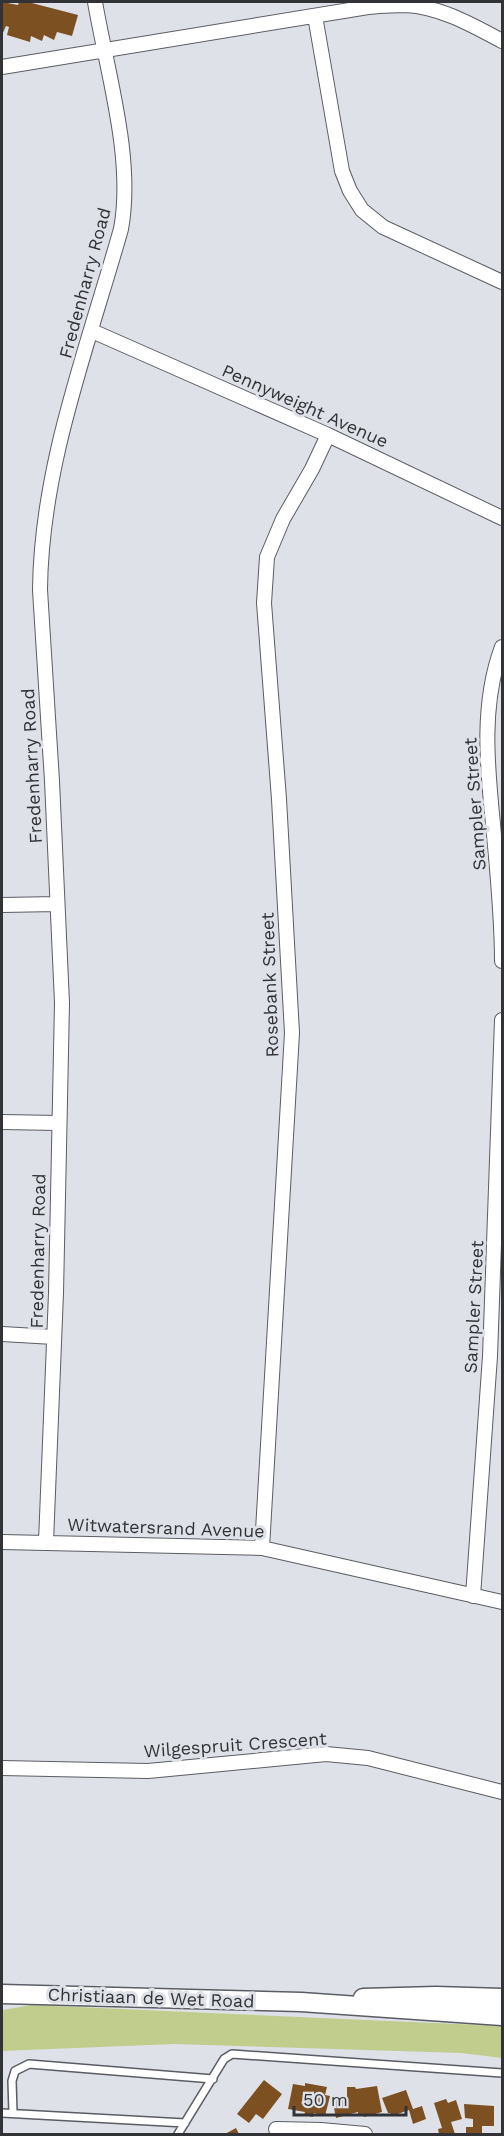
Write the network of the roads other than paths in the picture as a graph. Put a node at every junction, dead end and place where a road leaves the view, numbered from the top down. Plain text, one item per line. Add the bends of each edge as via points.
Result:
1 (95, 2) edge
2 (315, 16) junction
3 (502, 41) edge
4 (104, 51) junction
5 (2, 67) edge
6 (502, 282) edge
7 (92, 331) junction
8 (328, 435) junction
9 (502, 518) edge
10 (502, 647) edge
11 (496, 789) edge
12 (57, 904) junction
13 (2, 905) edge
14 (502, 961) edge
15 (502, 1020) edge
16 (2, 1122) edge
17 (58, 1123) junction
18 (2, 1334) edge
19 (54, 1337) junction
20 (2, 1542) edge
21 (46, 1542) junction
22 (262, 1548) junction
23 (473, 1596) junction
24 (502, 1602) edge
25 (2, 1768) edge
26 (502, 1792) edge
27 (2, 1994) edge
28 (502, 1998) edge
29 (301, 2002) junction
30 (502, 2016) edge
31 (502, 2073) edge
32 (213, 2079) junction
33 (2, 2113) edge
34 (13, 2114) junction
35 (185, 2123) junction
36 (276, 2129) dead end
37 (178, 2134) edge
38 (364, 2134) edge

1 - 4 street, Fredenharry Road
2 - 3 street via 406,5 459,18
2 - 4 street
2 - 6 street via 342,171 362,210 383,227
4 - 5 street
4 - 7 street, Fredenharry Road via 126,180 125,206
7 - 8 street, Pennyweight Avenue
7 - 12 street, Fredenharry Road via 68,413 40,560
8 - 9 street, Pennyweight Avenue
8 - 22 street, Rosebank Street via 283,519 267,557 264,578 292,1033
10 - 11 street, Sampler Street via 491,681 487,740
11 - 14 street, Sampler Street
12 - 13 street
12 - 17 street, Fredenharry Road via 62,1003
15 - 23 street, Sampler Street via 490,1356
16 - 17 street
17 - 19 street, Fredenharry Road
18 - 19 street
19 - 21 street, Fredenharry Road
20 - 21 street, Witwatersrand Avenue
21 - 22 street, Witwatersrand Avenue
22 - 23 street, Witwatersrand Avenue
23 - 24 street, Witwatersrand Avenue
25 - 26 street, Wilgespruit Crescent via 148,1771 326,1754 368,1758
27 - 29 main road, Christiaan de Wet Road
28 - 29 main road, Christiaan de Wet Road via 425,1996
29 - 30 main road, Christiaan de Wet Road
31 - 32 lane via 232,2054
32 - 34 lane via 29,2064 15,2071
32 - 35 lane
33 - 34 lane
34 - 35 lane
35 - 37 lane
36 - 38 street

